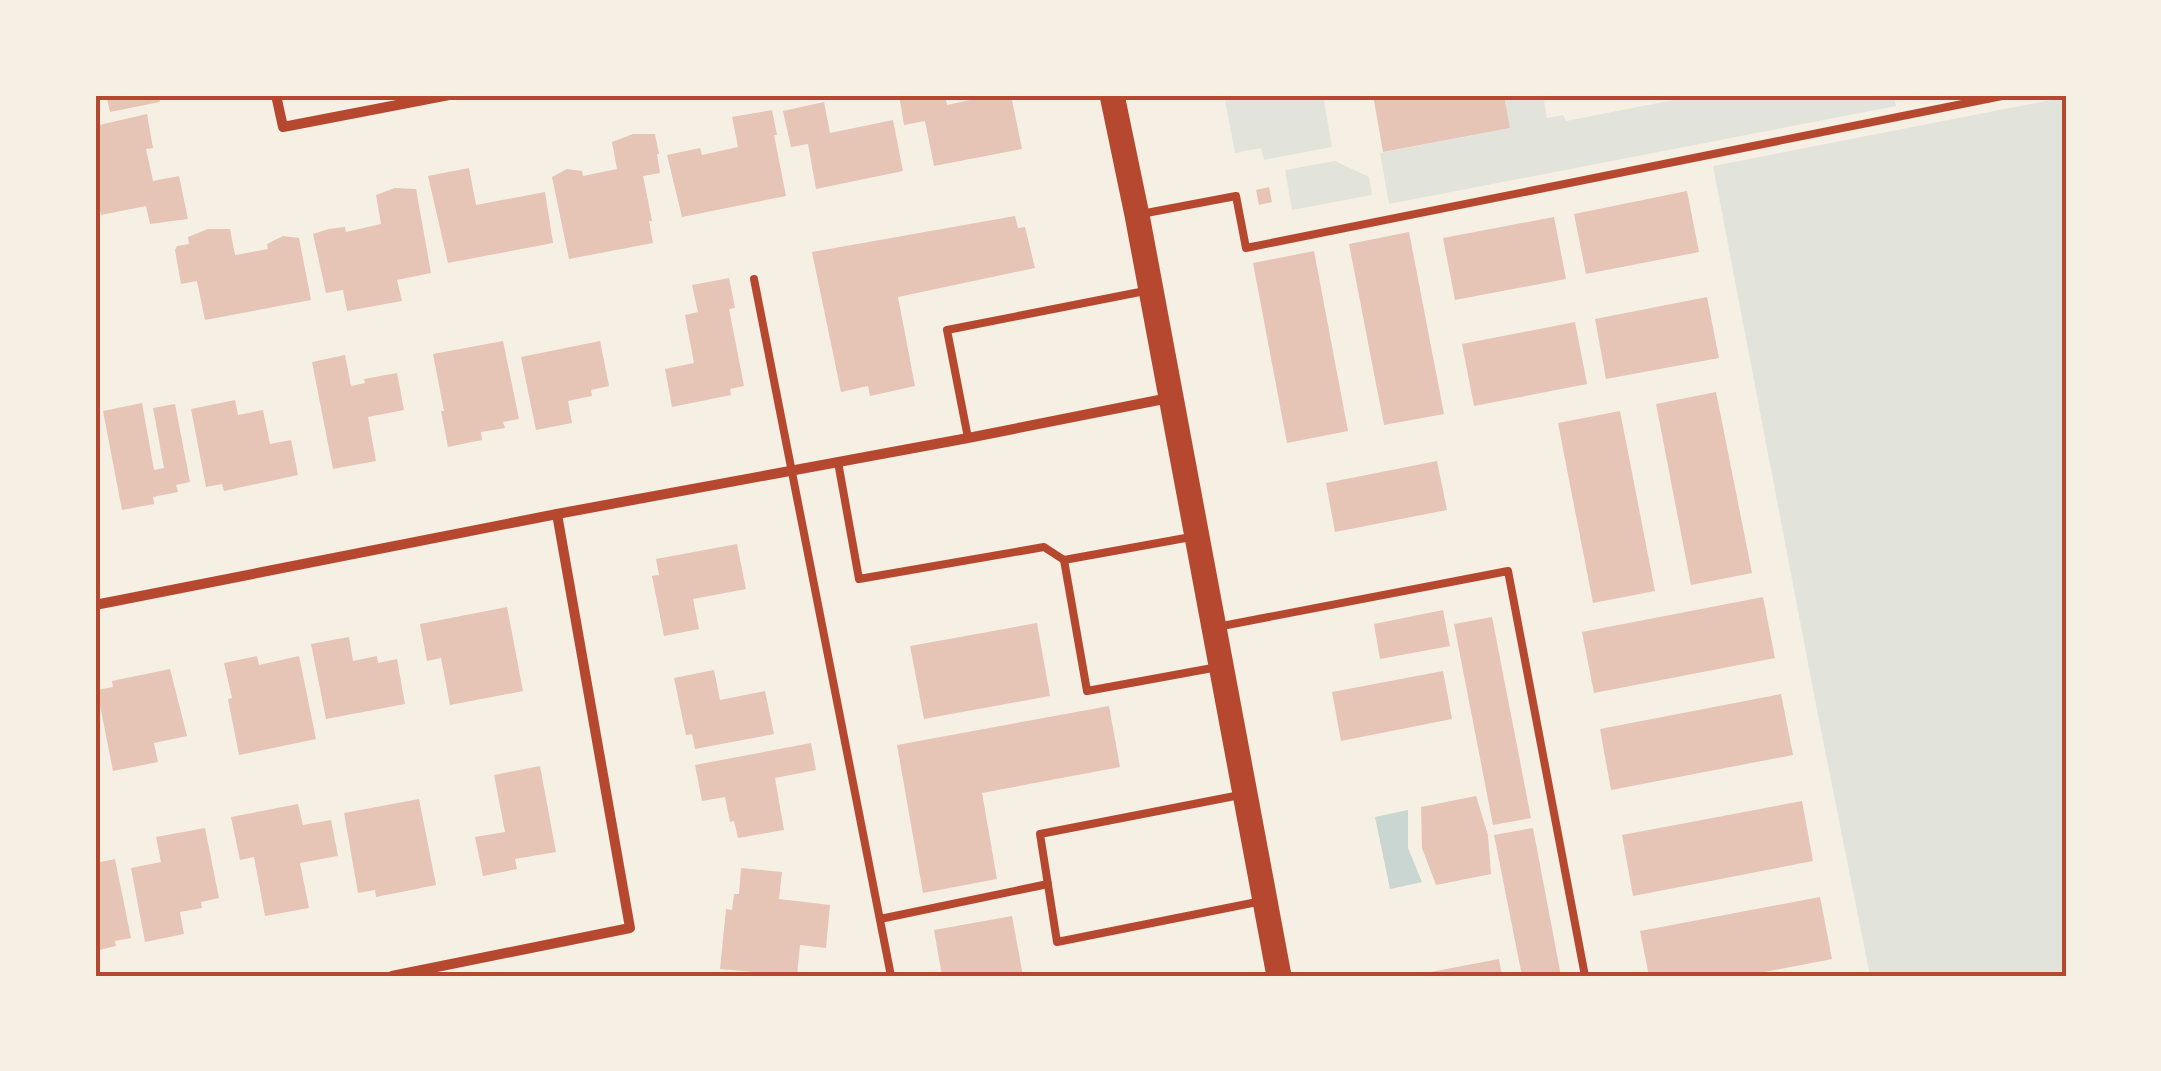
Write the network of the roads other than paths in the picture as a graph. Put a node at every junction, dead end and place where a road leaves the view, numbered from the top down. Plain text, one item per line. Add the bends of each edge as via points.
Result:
1 (276, 95) edge
2 (449, 95) edge
3 (1112, 95) edge
4 (2007, 95) edge
5 (1137, 215) junction
6 (754, 280) dead end
7 (1150, 290) junction
8 (1169, 398) junction
9 (968, 438) junction
10 (838, 462) junction
11 (792, 470) junction
12 (556, 514) junction
13 (1195, 536) junction
14 (1064, 560) junction
15 (95, 605) edge
16 (1212, 628) junction
17 (1220, 667) junction
18 (1244, 794) junction
19 (1048, 884) junction
20 (1264, 901) junction
21 (880, 919) junction
22 (392, 976) edge
23 (891, 976) edge
24 (1279, 976) edge
25 (1584, 976) edge

1 - 2 street via 282,127
3 - 5 main road
4 - 5 lane via 1246,248 1236,196
5 - 7 main road
6 - 11 lane
7 - 8 main road
7 - 9 lane via 947,330
8 - 9 street
8 - 13 main road
9 - 10 street
10 - 11 street
10 - 14 lane via 859,579 1044,547
11 - 12 street
11 - 21 lane
12 - 15 street
12 - 22 street via 630,928
13 - 14 lane
13 - 16 main road
14 - 17 lane via 1087,690
16 - 17 main road
16 - 25 lane via 1508,571
17 - 18 main road
18 - 19 lane via 1040,834
18 - 20 main road
19 - 20 lane via 1058,942
19 - 21 lane
20 - 24 main road
21 - 23 lane

